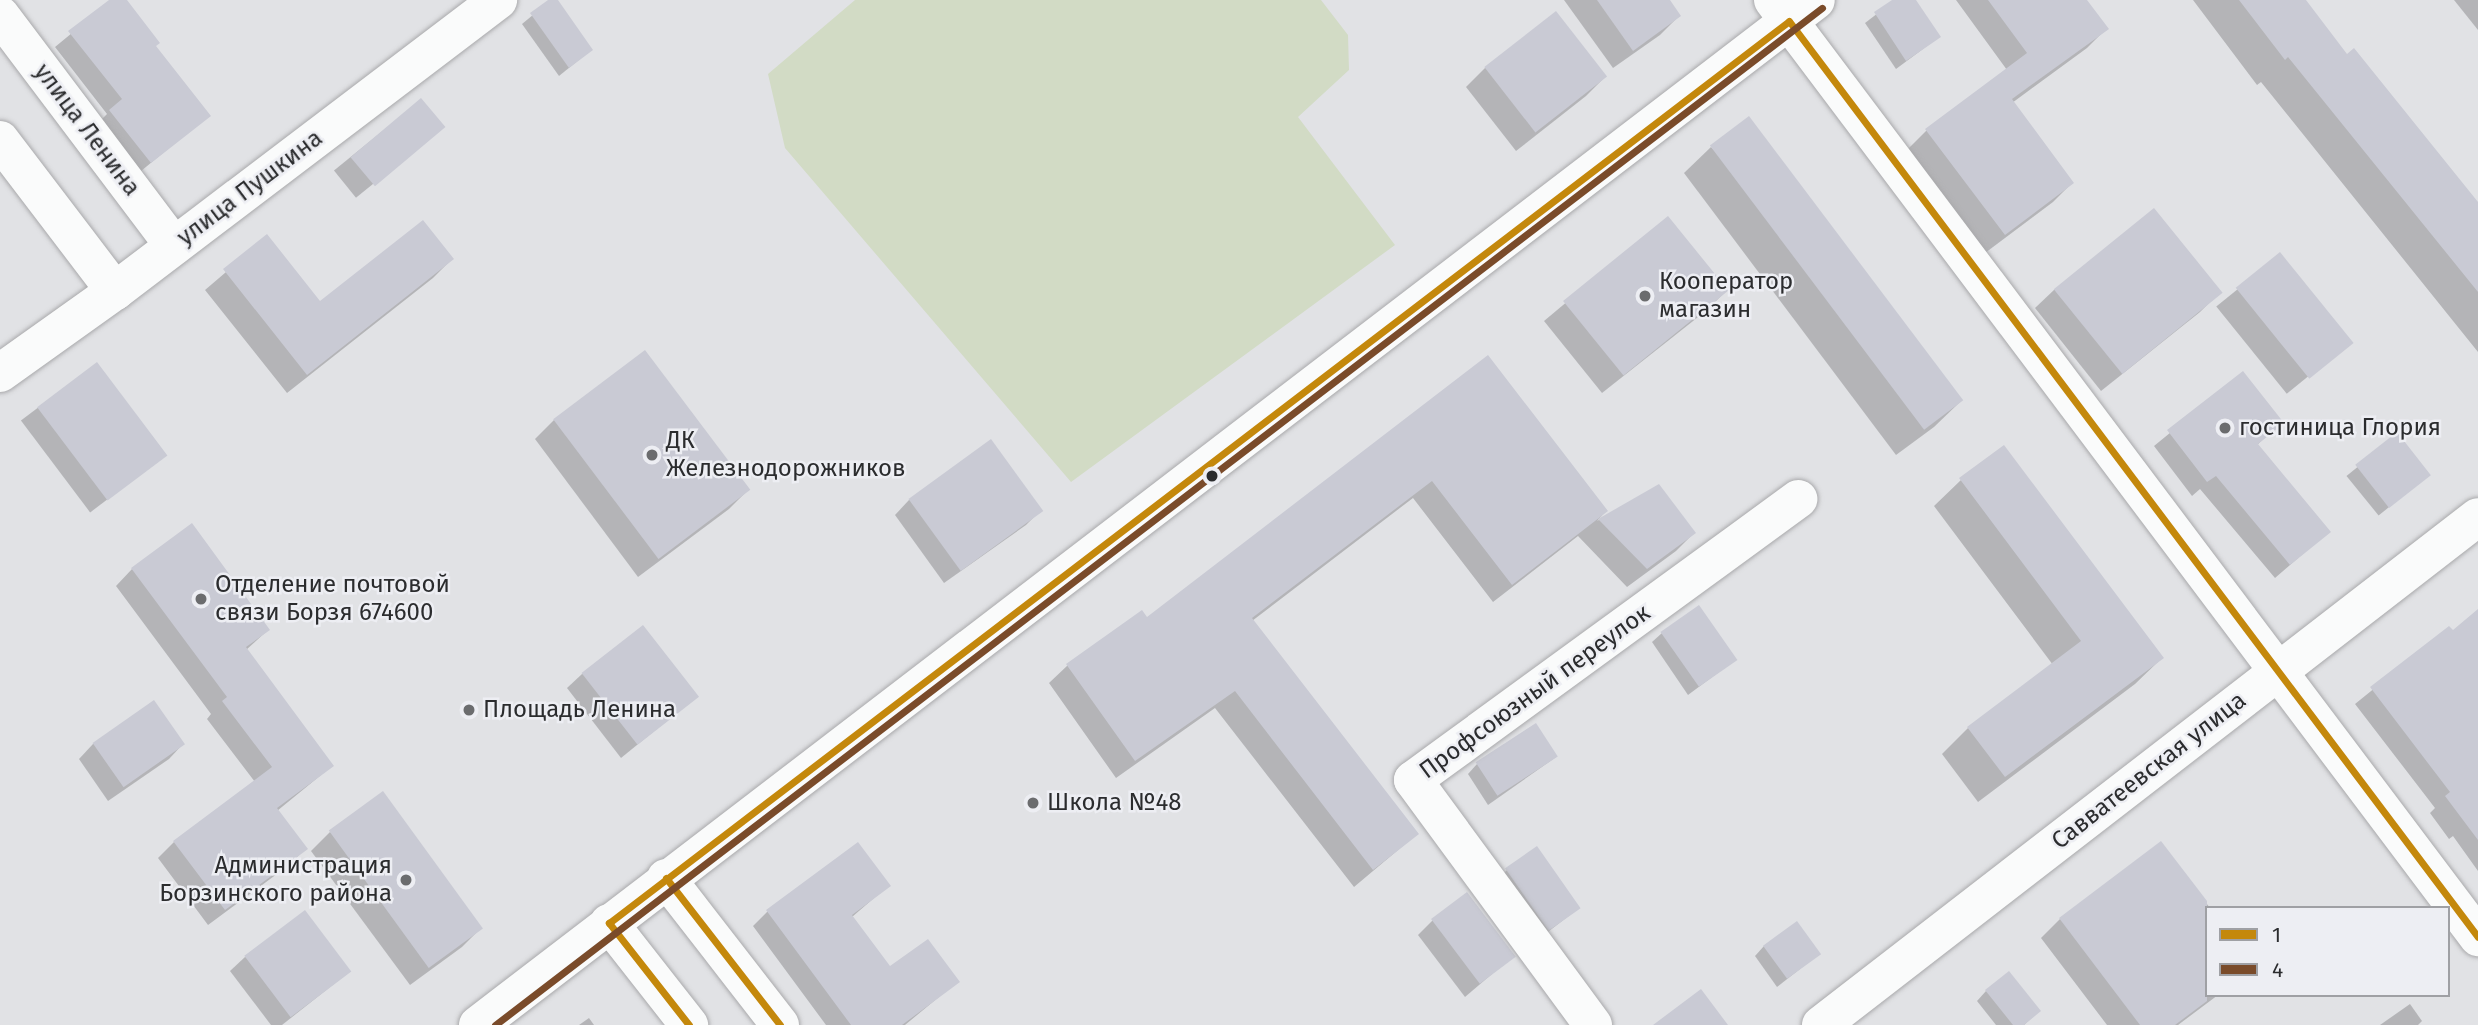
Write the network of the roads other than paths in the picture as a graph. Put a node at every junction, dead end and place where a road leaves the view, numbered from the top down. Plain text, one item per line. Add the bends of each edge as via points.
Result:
1 (498, 0) edge
2 (1793, 7) edge
3 (0, 15) edge
4 (0, 140) edge
5 (174, 246) junction
6 (115, 291) junction
7 (0, 373) edge
8 (1799, 499) dead end
9 (2478, 517) edge
10 (2279, 671) junction
11 (666, 878) junction
12 (609, 923) junction
13 (2478, 937) edge
14 (478, 1025) edge
15 (688, 1025) edge
16 (780, 1025) edge
17 (1593, 1025) edge
18 (1821, 1025) edge

1 - 5 main road, улица Пушкина
2 - 10 main road
2 - 11 main road
3 - 5 main road, улица Ленина
4 - 6 main road
5 - 6 main road, улица Пушкина
6 - 7 main road, улица Пушкина
8 - 17 main road, Профсоюзный переулок via 1413,780
9 - 10 main road, Савватеевская улица
10 - 13 main road
10 - 18 main road, Савватеевская улица
11 - 12 main road
11 - 16 main road
12 - 14 main road
12 - 15 main road

